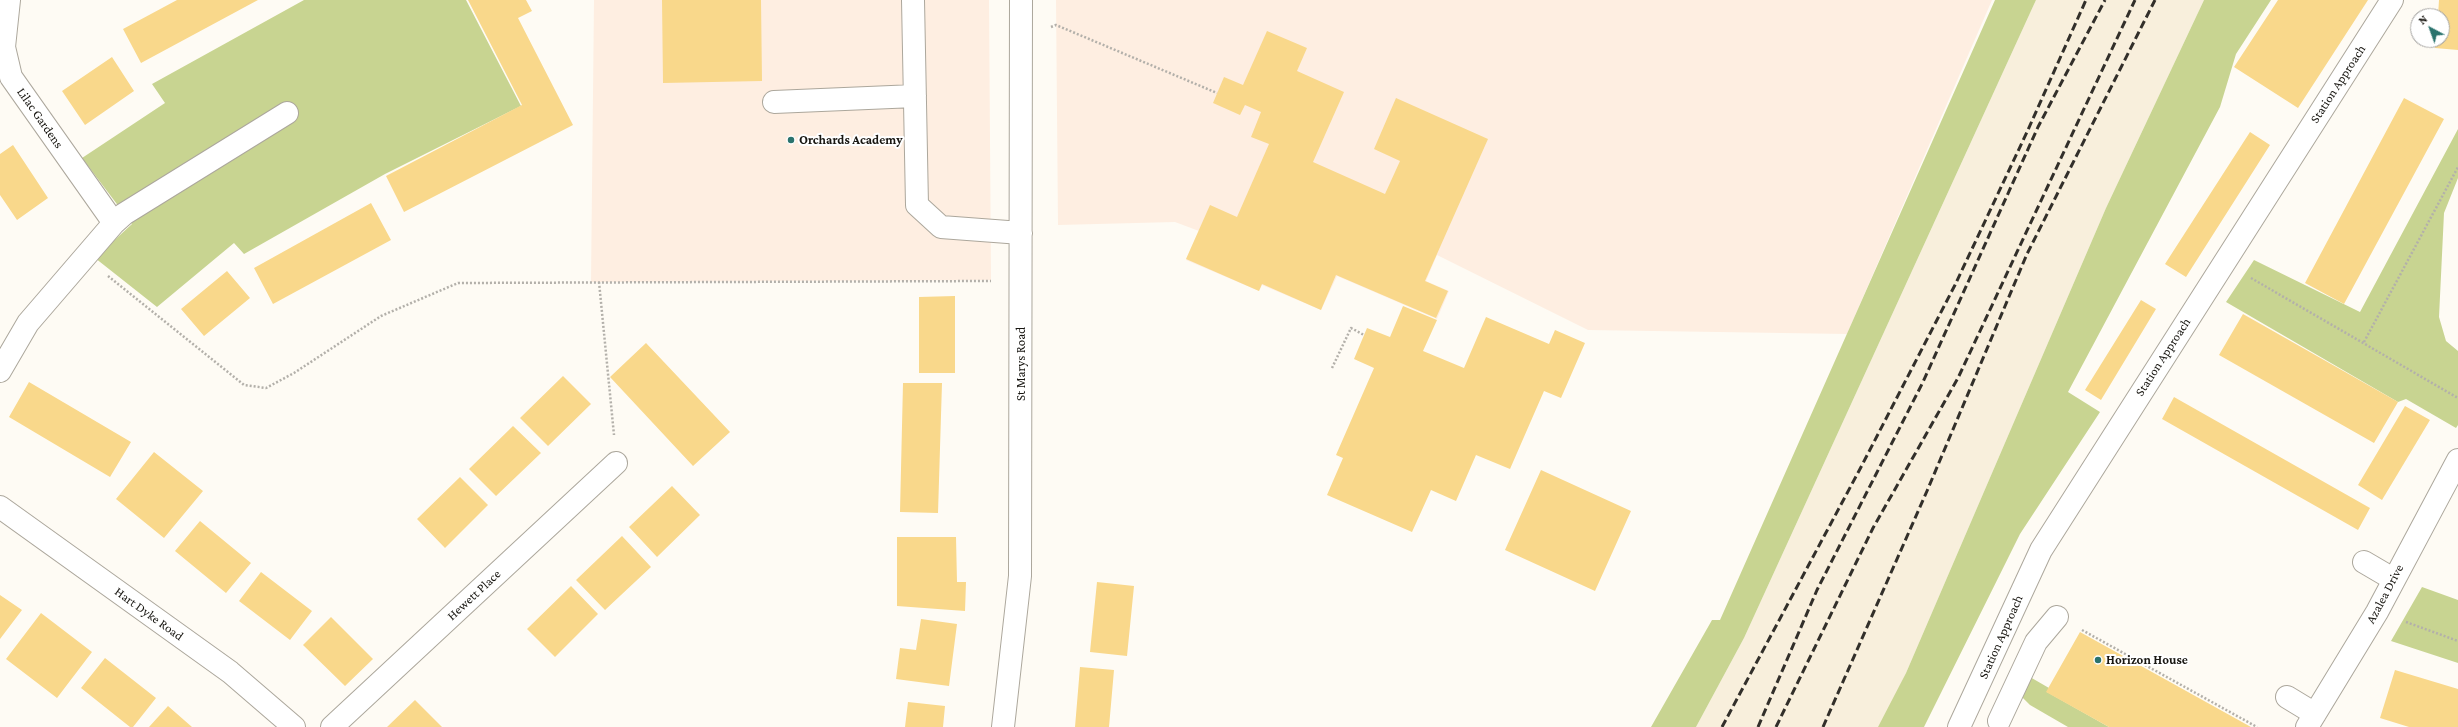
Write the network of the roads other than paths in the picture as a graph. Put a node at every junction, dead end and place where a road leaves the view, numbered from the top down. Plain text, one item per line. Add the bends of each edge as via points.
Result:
1 (9, 0) edge
2 (913, 0) edge
3 (1020, 0) edge
4 (2392, 0) edge
5 (915, 96) junction
6 (774, 102) dead end
7 (287, 113) dead end
8 (114, 223) junction
9 (1021, 233) junction
10 (0, 371) edge
11 (2458, 460) edge
12 (616, 463) road end
13 (0, 507) edge
14 (2364, 562) dead end
15 (2393, 579) junction
16 (2058, 617) road end
17 (2287, 697) dead end
18 (1970, 706) junction
19 (2311, 720) edge
20 (2005, 724) edge
21 (294, 727) edge
22 (332, 727) edge
23 (1003, 727) edge
24 (1959, 727) edge

1 - 8 street, Lilac Gardens via 4,47 11,77
2 - 5 street
3 - 9 street, St Marys Road
4 - 18 street, Station Approach via 2041,550
5 - 6 street
5 - 9 street via 917,205 941,227
7 - 8 street via 124,214
8 - 10 street via 28,323
9 - 23 street, St Marys Road via 1020,576
11 - 15 street, Azalea Drive
12 - 22 street, Hewett Place
13 - 21 street, Hart Dyke Road via 230,672
14 - 15 street
15 - 19 street, Azalea Drive via 2377,612
16 - 20 street via 2036,642
17 - 19 street
18 - 20 street
18 - 24 street, Station Approach

